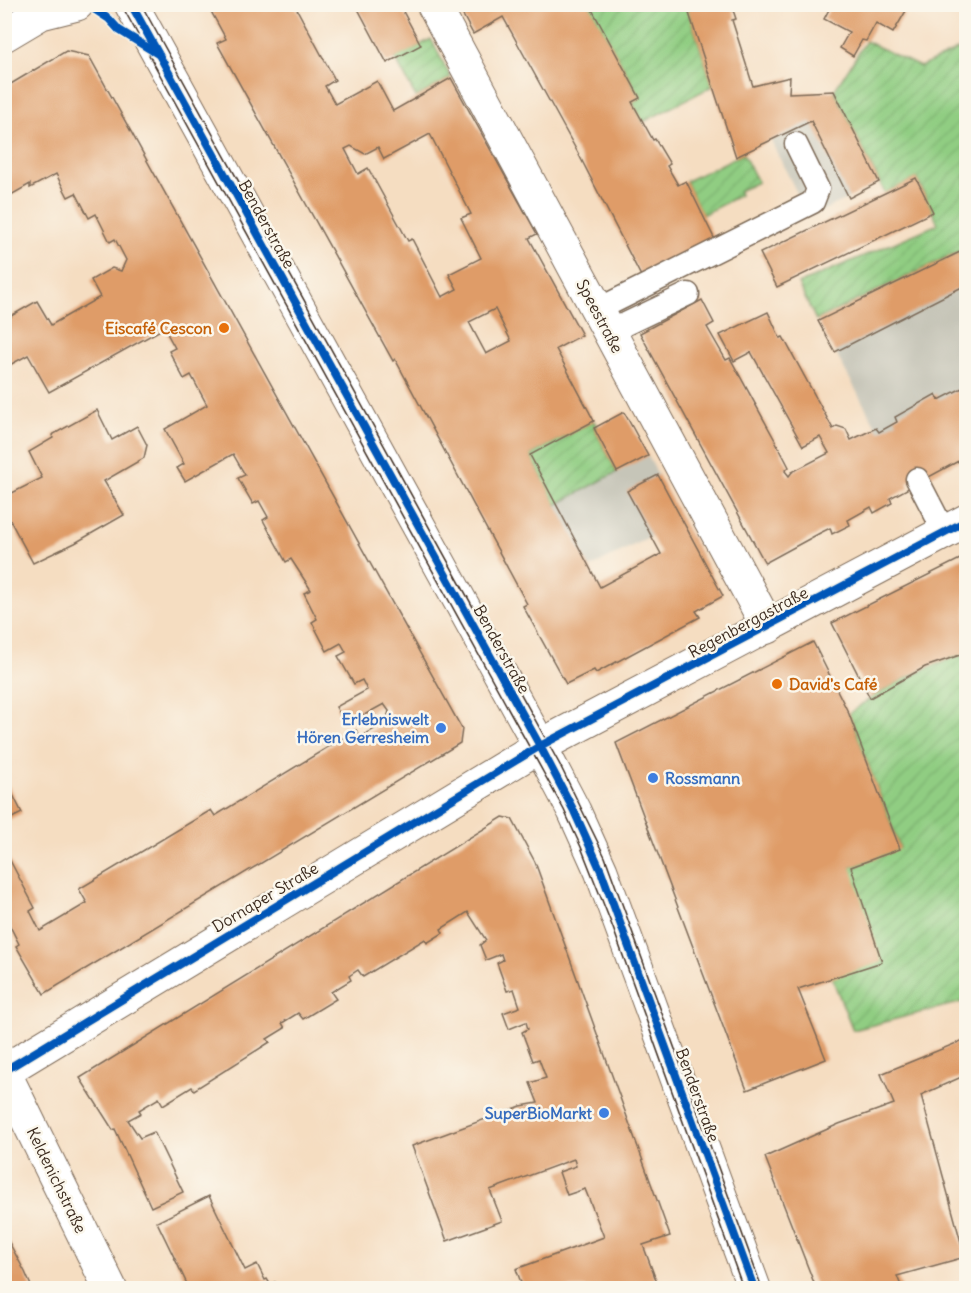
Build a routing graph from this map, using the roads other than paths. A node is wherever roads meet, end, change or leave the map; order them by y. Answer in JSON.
{"nodes":[{"id":1,"x":77,"y":4,"type":"edge"},
{"id":2,"x":131,"y":4,"type":"edge"},
{"id":3,"x":433,"y":4,"type":"edge"},
{"id":4,"x":4,"y":35,"type":"edge"},
{"id":5,"x":796,"y":144,"type":"dead end"},
{"id":6,"x":688,"y":294,"type":"dead end"},
{"id":7,"x":603,"y":321,"type":"junction"},
{"id":8,"x":917,"y":479,"type":"dead end"},
{"id":9,"x":956,"y":527,"type":"edge"},
{"id":10,"x":768,"y":627,"type":"junction"},
{"id":11,"x":540,"y":746,"type":"junction"},
{"id":12,"x":4,"y":1071,"type":"edge"},
{"id":13,"x":110,"y":1288,"type":"edge"},
{"id":14,"x":754,"y":1288,"type":"edge"}],
"edges":[{"from":1,"to":4,"type":"street"},
{"from":2,"to":11,"type":"street","name":"Benderstraße"},
{"from":3,"to":7,"type":"street","name":"Speestraße"},
{"from":5,"to":7,"type":"lane"},
{"from":6,"to":7,"type":"lane"},
{"from":7,"to":10,"type":"street","name":"Speestraße"},
{"from":8,"to":9,"type":"lane"},
{"from":9,"to":10,"type":"street","name":"Regenbergastraße"},
{"from":10,"to":11,"type":"street","name":"Regenbergastraße"},
{"from":11,"to":12,"type":"street","name":"Dornaper Straße"},
{"from":11,"to":14,"type":"street","name":"Benderstraße"},
{"from":12,"to":13,"type":"street","name":"Keldenichstraße"}]}
